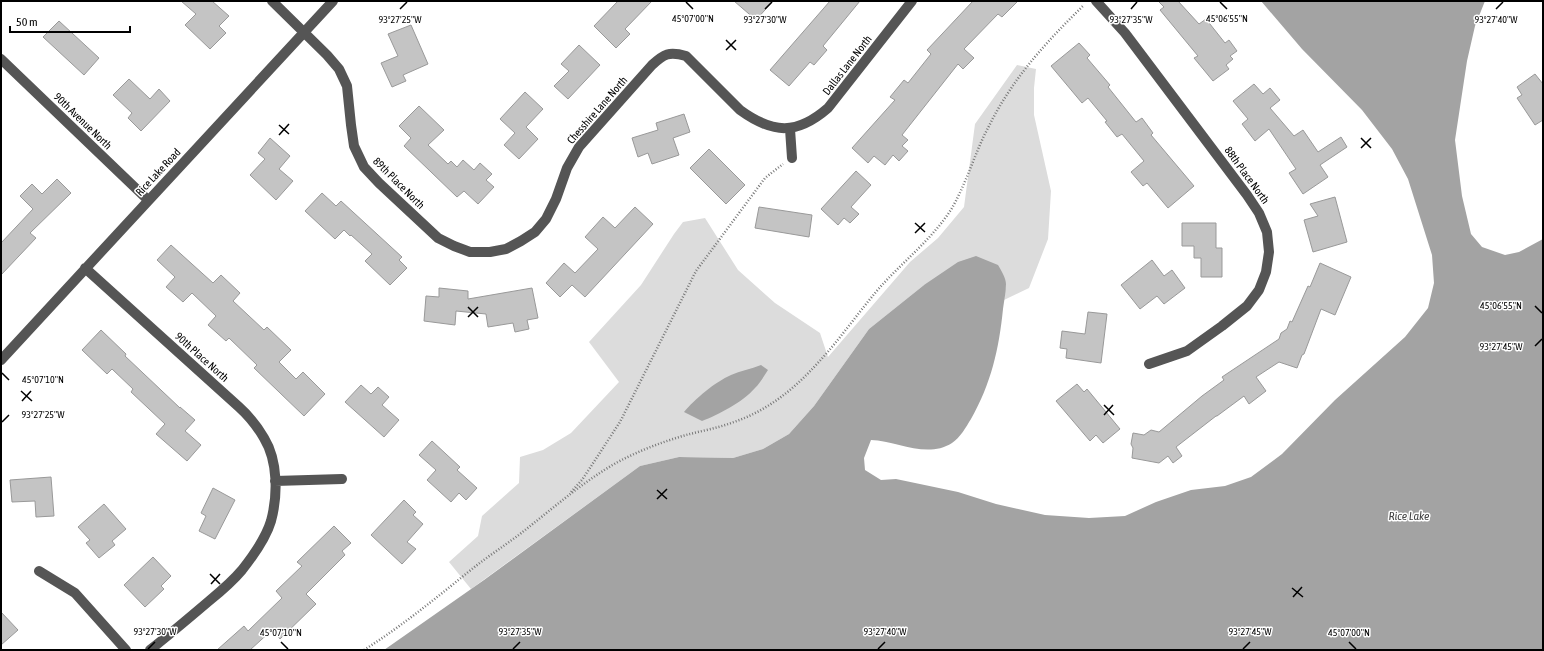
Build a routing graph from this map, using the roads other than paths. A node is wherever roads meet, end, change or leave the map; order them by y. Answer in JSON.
{"nodes":[{"id":1,"x":272,"y":1,"type":"edge"},
{"id":2,"x":332,"y":1,"type":"edge"},
{"id":3,"x":912,"y":1,"type":"edge"},
{"id":4,"x":1096,"y":1,"type":"edge"},
{"id":5,"x":304,"y":32,"type":"junction"},
{"id":6,"x":1,"y":59,"type":"edge"},
{"id":7,"x":790,"y":129,"type":"junction"},
{"id":8,"x":792,"y":158,"type":"road end"},
{"id":9,"x":148,"y":200,"type":"junction"},
{"id":10,"x":438,"y":238,"type":"joint"},
{"id":11,"x":86,"y":268,"type":"junction"},
{"id":12,"x":1,"y":360,"type":"edge"},
{"id":13,"x":1149,"y":364,"type":"dead end"},
{"id":14,"x":342,"y":479,"type":"dead end"},
{"id":15,"x":275,"y":481,"type":"junction"},
{"id":16,"x":39,"y":571,"type":"dead end"},
{"id":17,"x":126,"y":650,"type":"edge"},
{"id":18,"x":150,"y":650,"type":"edge"}],
"edges":[{"from":1,"to":5,"type":"street","name":"89th Place North"},
{"from":2,"to":5,"type":"street","name":"Rice Lake Road"},
{"from":3,"to":7,"type":"street","name":"Dallas Lane North"},
{"from":4,"to":13,"type":"street","name":"88th Place North"},
{"from":5,"to":9,"type":"street","name":"Rice Lake Road"},
{"from":5,"to":10,"type":"street","name":"89th Place North"},
{"from":6,"to":9,"type":"street","name":"90th Avenue North"},
{"from":7,"to":8,"type":"street"},
{"from":7,"to":10,"type":"street","name":"Chesshire Lane North"},
{"from":9,"to":11,"type":"street","name":"Rice Lake Road"},
{"from":11,"to":12,"type":"street","name":"Rice Lake Road"},
{"from":11,"to":15,"type":"street","name":"90th Place North"},
{"from":14,"to":15,"type":"street"},
{"from":15,"to":18,"type":"street"},
{"from":16,"to":17,"type":"street"}]}
